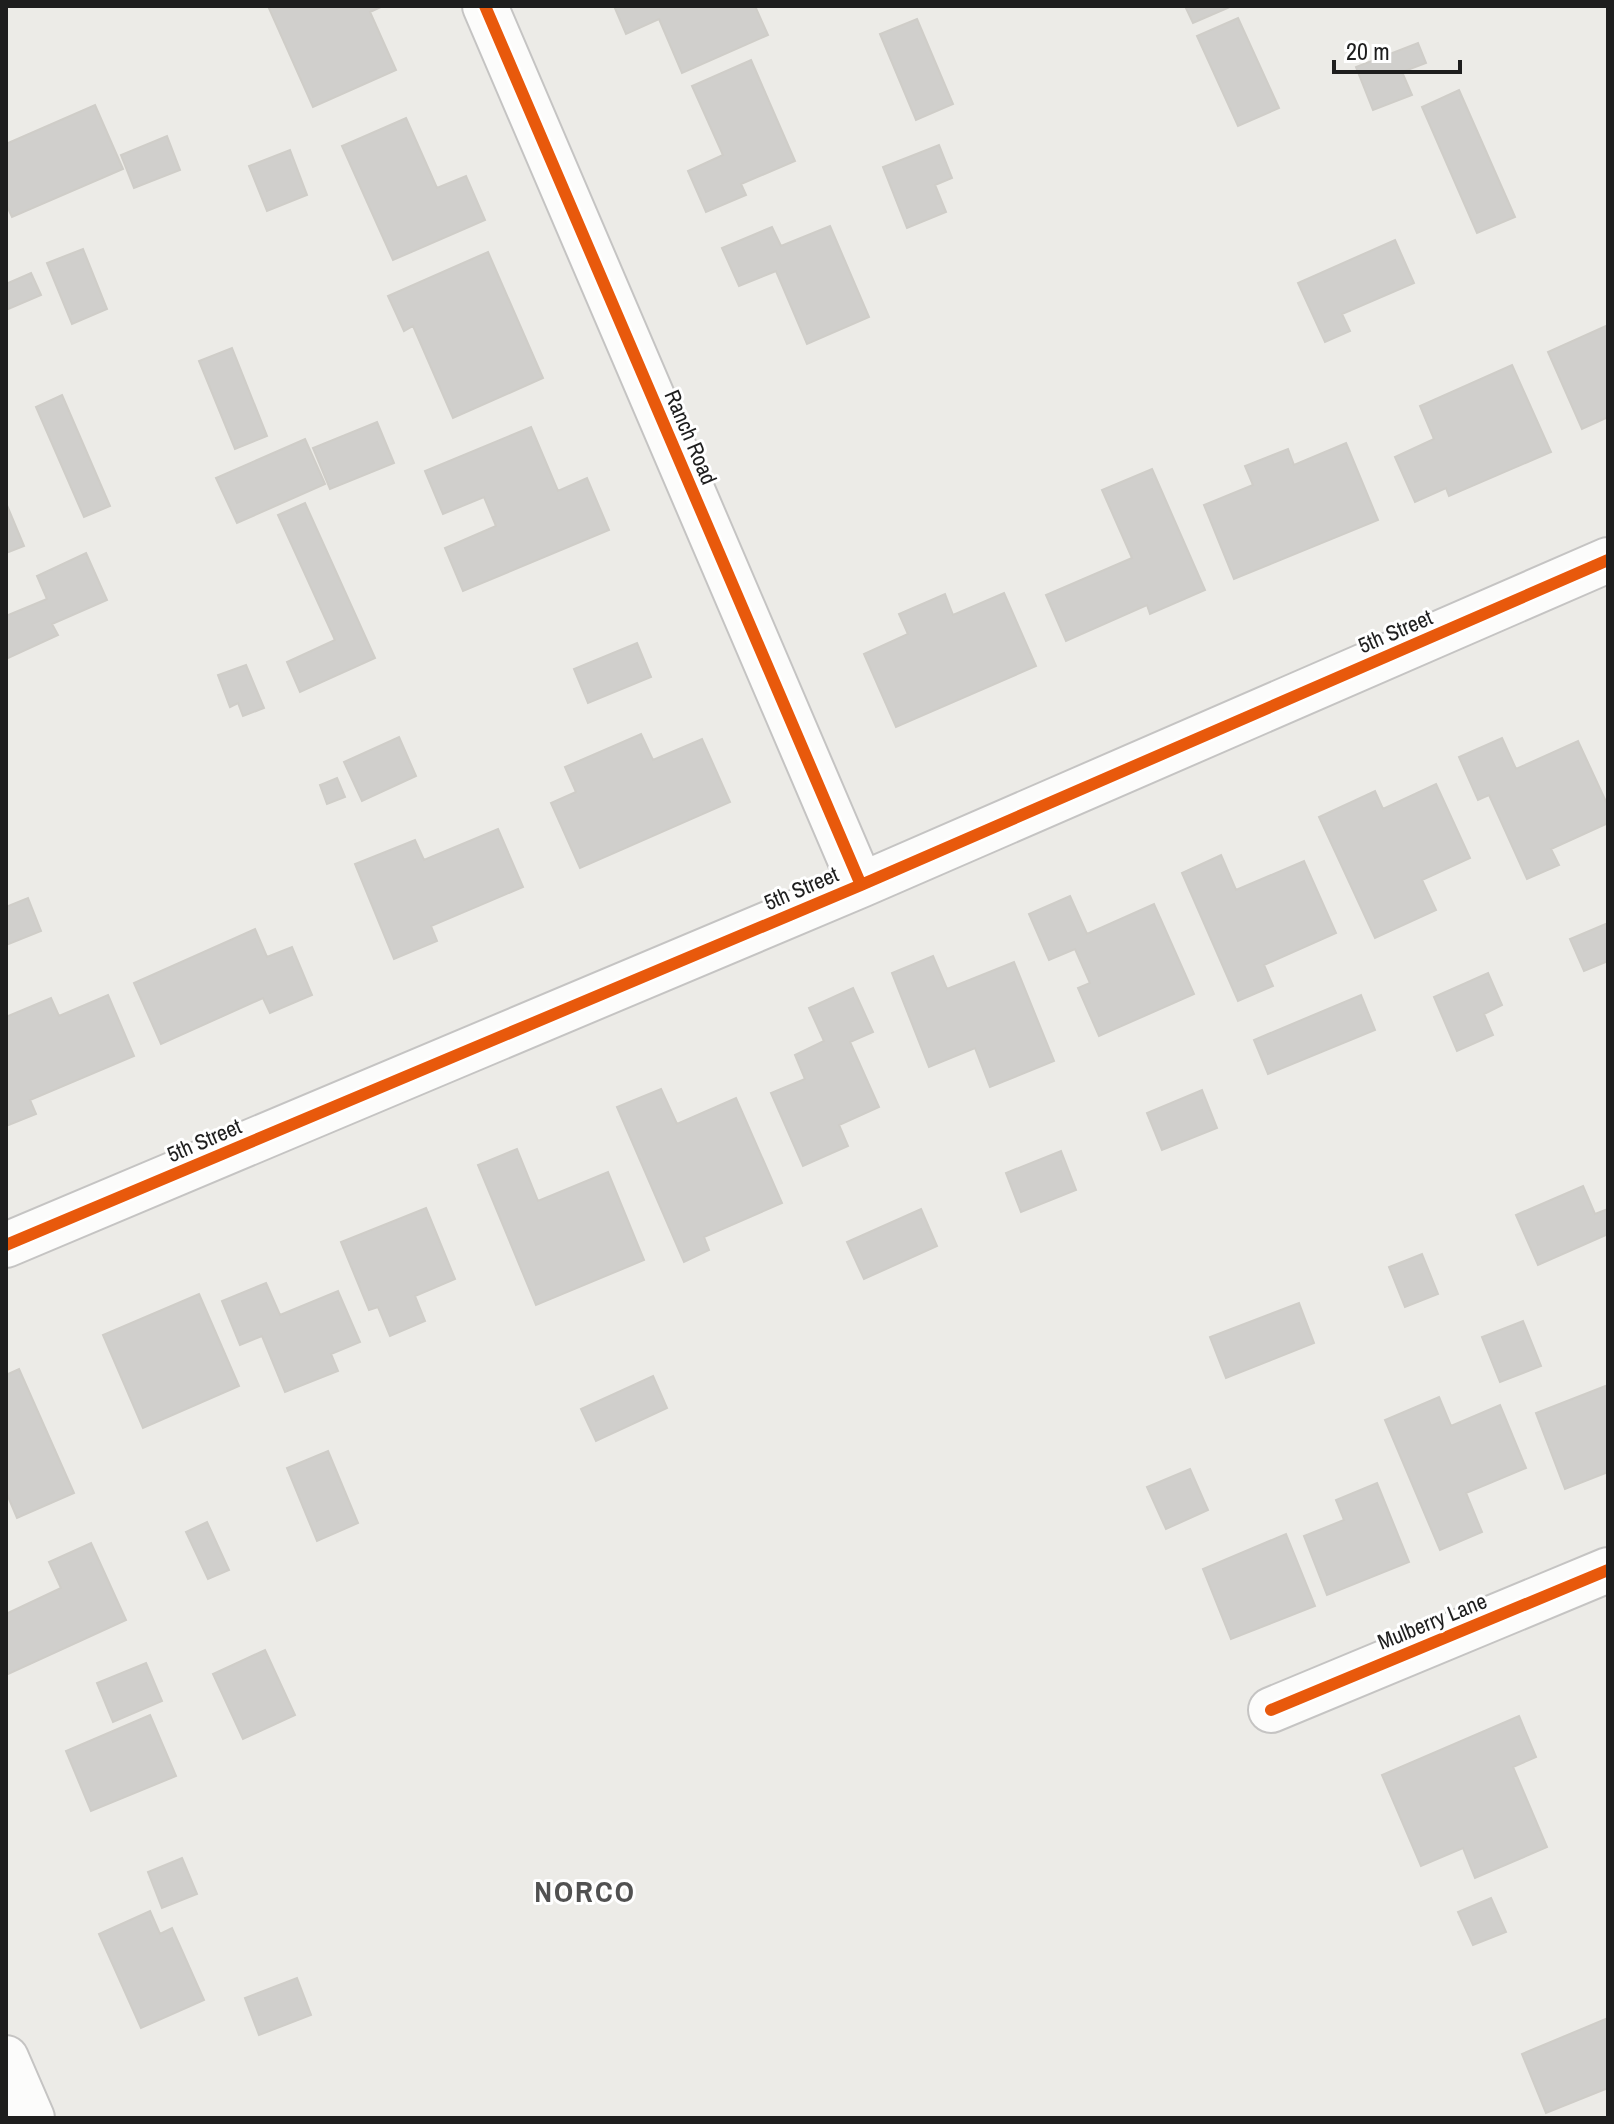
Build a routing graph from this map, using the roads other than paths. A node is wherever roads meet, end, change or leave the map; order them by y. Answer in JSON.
{"nodes":[{"id":1,"x":485,"y":6,"type":"edge"},
{"id":2,"x":1608,"y":560,"type":"edge"},
{"id":3,"x":861,"y":885,"type":"junction"},
{"id":4,"x":6,"y":1245,"type":"edge"},
{"id":5,"x":1608,"y":1570,"type":"edge"},
{"id":6,"x":1271,"y":1710,"type":"dead end"},
{"id":7,"x":6,"y":2058,"type":"edge"},
{"id":8,"x":32,"y":2118,"type":"edge"}],
"edges":[{"from":1,"to":3,"type":"street","name":"Ranch Road"},
{"from":2,"to":3,"type":"street","name":"5th Street"},
{"from":3,"to":4,"type":"street","name":"5th Street"},
{"from":5,"to":6,"type":"street","name":"Mulberry Lane"},
{"from":7,"to":8,"type":"street"}]}
